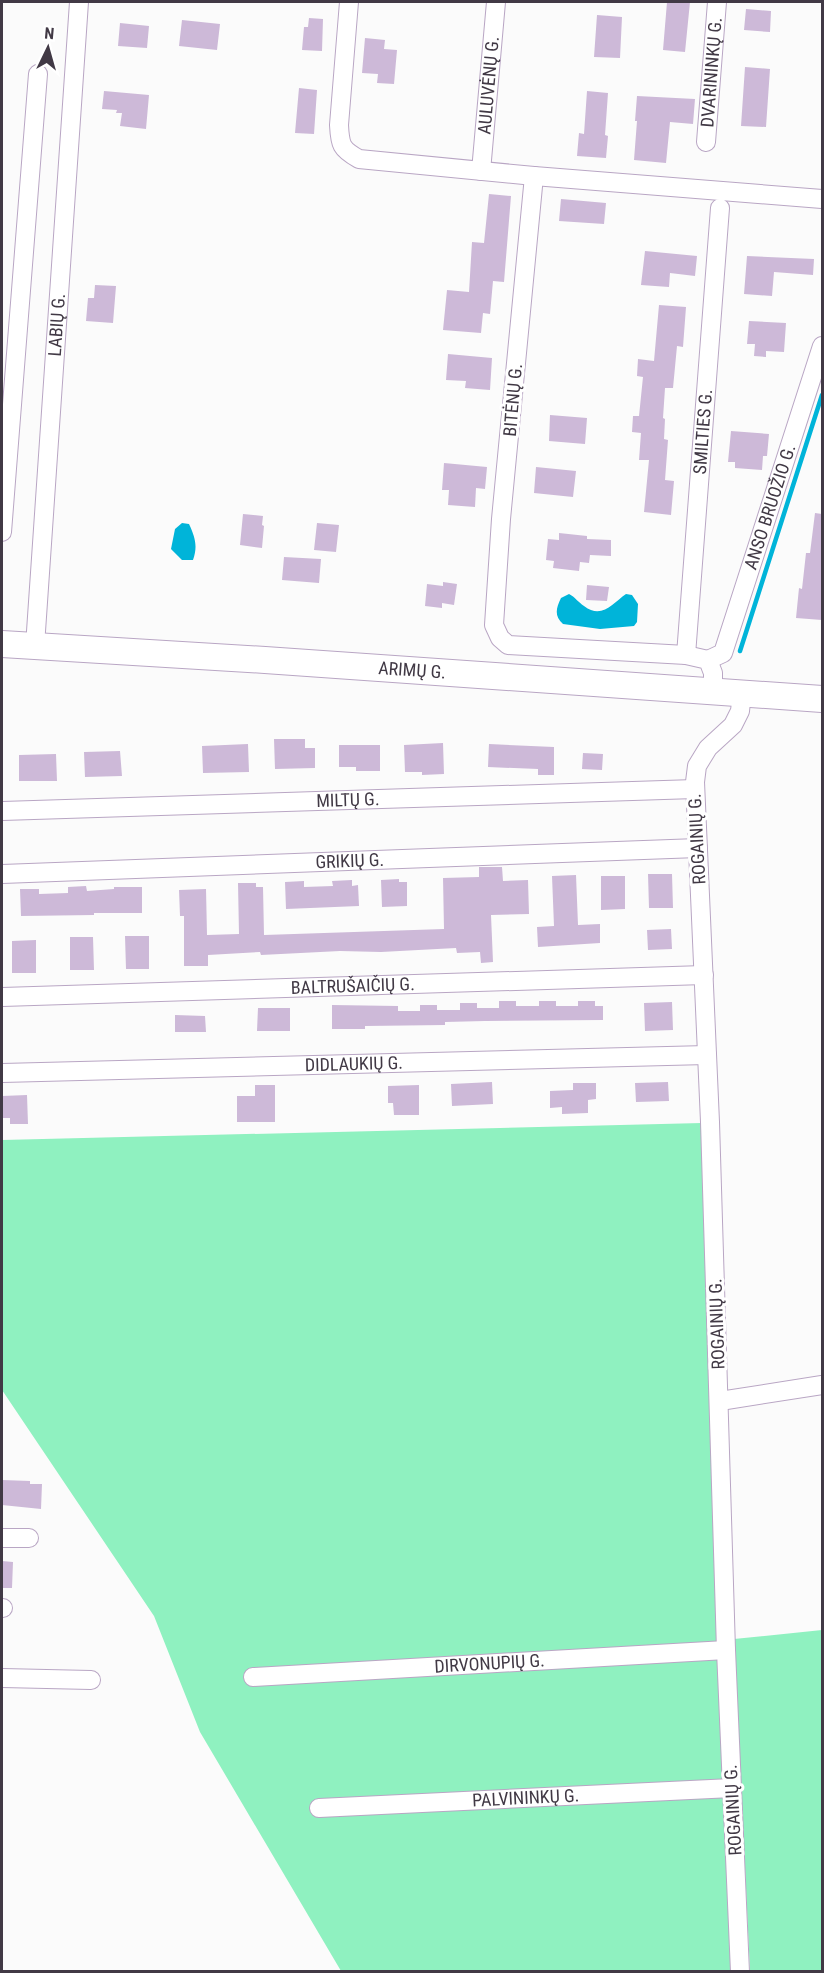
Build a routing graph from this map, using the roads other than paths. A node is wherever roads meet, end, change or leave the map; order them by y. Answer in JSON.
{"nodes":[{"id":1,"x":79,"y":2,"type":"edge"},
{"id":2,"x":349,"y":2,"type":"edge"},
{"id":3,"x":496,"y":2,"type":"edge"},
{"id":4,"x":717,"y":2,"type":"edge"},
{"id":5,"x":38,"y":74,"type":"dead end"},
{"id":6,"x":706,"y":142,"type":"dead end"},
{"id":7,"x":481,"y":171,"type":"junction"},
{"id":8,"x":534,"y":176,"type":"junction"},
{"id":9,"x":822,"y":199,"type":"edge"},
{"id":10,"x":720,"y":208,"type":"dead end"},
{"id":11,"x":822,"y":346,"type":"edge"},
{"id":12,"x":2,"y":532,"type":"edge"},
{"id":13,"x":2,"y":644,"type":"edge"},
{"id":14,"x":35,"y":646,"type":"junction"},
{"id":15,"x":686,"y":655,"type":"junction"},
{"id":16,"x":708,"y":660,"type":"junction"},
{"id":17,"x":713,"y":691,"type":"junction"},
{"id":18,"x":742,"y":693,"type":"junction"},
{"id":19,"x":822,"y":699,"type":"edge"},
{"id":20,"x":695,"y":789,"type":"junction"},
{"id":21,"x":2,"y":811,"type":"edge"},
{"id":22,"x":698,"y":848,"type":"junction"},
{"id":23,"x":2,"y":874,"type":"edge"},
{"id":24,"x":704,"y":975,"type":"junction"},
{"id":25,"x":2,"y":997,"type":"edge"},
{"id":26,"x":707,"y":1055,"type":"junction"},
{"id":27,"x":2,"y":1074,"type":"edge"},
{"id":28,"x":822,"y":1385,"type":"edge"},
{"id":29,"x":720,"y":1401,"type":"junction"},
{"id":30,"x":2,"y":1538,"type":"edge"},
{"id":31,"x":29,"y":1538,"type":"dead end"},
{"id":32,"x":726,"y":1650,"type":"junction"},
{"id":33,"x":253,"y":1677,"type":"dead end"},
{"id":34,"x":2,"y":1678,"type":"edge"},
{"id":35,"x":91,"y":1680,"type":"dead end"},
{"id":36,"x":732,"y":1788,"type":"junction"},
{"id":37,"x":319,"y":1808,"type":"dead end"},
{"id":38,"x":741,"y":1971,"type":"edge"}],
"edges":[{"from":1,"to":14,"type":"street","name":"LABIŲ G."},
{"from":2,"to":7,"type":"street"},
{"from":3,"to":7,"type":"street","name":"AULUVĖNŲ G."},
{"from":4,"to":6,"type":"street","name":"DVARININKŲ G."},
{"from":5,"to":12,"type":"street"},
{"from":7,"to":8,"type":"street"},
{"from":8,"to":9,"type":"street"},
{"from":8,"to":15,"type":"street","name":"BITĖNŲ G."},
{"from":10,"to":15,"type":"street","name":"SMILTIES G."},
{"from":11,"to":16,"type":"street","name":"ANSO BRUOŽIO G."},
{"from":13,"to":14,"type":"main road","name":"ARIMŲ G."},
{"from":14,"to":17,"type":"main road","name":"ARIMŲ G."},
{"from":15,"to":16,"type":"street"},
{"from":16,"to":17,"type":"street"},
{"from":17,"to":18,"type":"main road","name":"ARIMŲ G."},
{"from":18,"to":19,"type":"main road","name":"ARIMŲ G."},
{"from":18,"to":20,"type":"street","name":"ROGAINIŲ G."},
{"from":20,"to":21,"type":"street","name":"MILTŲ G."},
{"from":20,"to":22,"type":"street","name":"ROGAINIŲ G."},
{"from":22,"to":23,"type":"street","name":"GRIKIŲ G."},
{"from":22,"to":24,"type":"street","name":"ROGAINIŲ G."},
{"from":24,"to":25,"type":"street","name":"BALTRUŠAIČIŲ G."},
{"from":24,"to":26,"type":"street","name":"ROGAINIŲ G."},
{"from":26,"to":27,"type":"street","name":"DIDLAUKIŲ G."},
{"from":26,"to":29,"type":"street","name":"ROGAINIŲ G."},
{"from":28,"to":29,"type":"street"},
{"from":29,"to":32,"type":"street","name":"ROGAINIŲ G."},
{"from":30,"to":31,"type":"street"},
{"from":32,"to":33,"type":"street","name":"DIRVONUPIŲ G."},
{"from":32,"to":36,"type":"street","name":"ROGAINIŲ G."},
{"from":34,"to":35,"type":"street"},
{"from":36,"to":37,"type":"street","name":"PALVININKŲ G."},
{"from":36,"to":38,"type":"street","name":"ROGAINIŲ G."}]}
